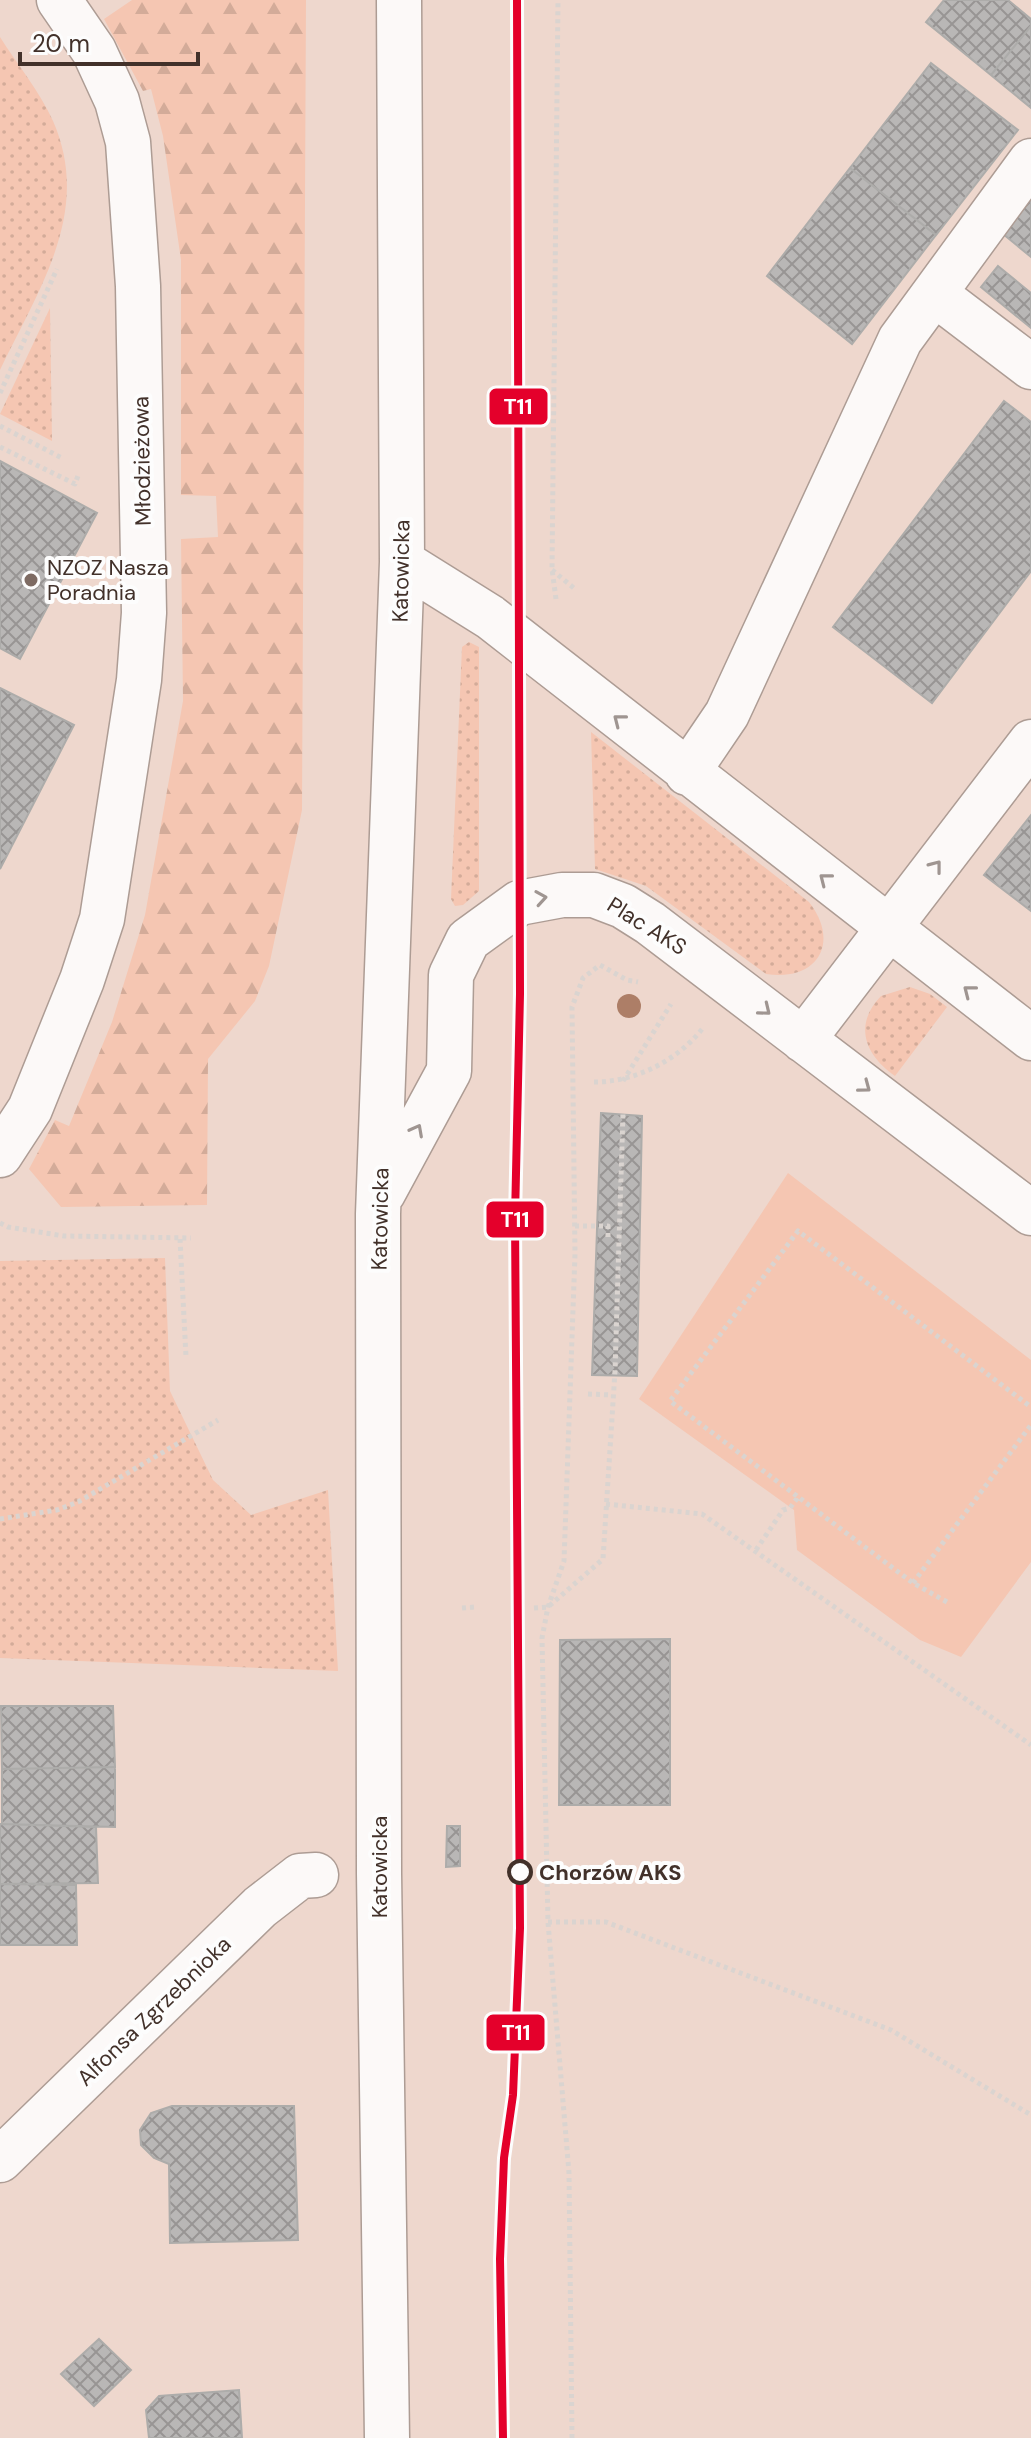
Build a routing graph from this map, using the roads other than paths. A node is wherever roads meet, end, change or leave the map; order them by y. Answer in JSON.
{"nodes":[{"id":1,"x":59,"y":0,"type":"edge"},
{"id":2,"x":399,"y":0,"type":"edge"},
{"id":3,"x":1031,"y":161,"type":"edge"},
{"id":4,"x":935,"y":294,"type":"junction"},
{"id":5,"x":1031,"y":367,"type":"edge"},
{"id":6,"x":402,"y":562,"type":"junction"},
{"id":7,"x":1031,"y":742,"type":"edge"},
{"id":8,"x":687,"y":773,"type":"junction"},
{"id":9,"x":887,"y":927,"type":"junction"},
{"id":10,"x":1031,"y":1038,"type":"edge"},
{"id":11,"x":803,"y":1040,"type":"junction"},
{"id":12,"x":0,"y":1155,"type":"edge"},
{"id":13,"x":380,"y":1199,"type":"junction"},
{"id":14,"x":1031,"y":1213,"type":"edge"},
{"id":15,"x":316,"y":1875,"type":"dead end"},
{"id":16,"x":0,"y":2160,"type":"edge"},
{"id":17,"x":387,"y":2438,"type":"edge"}],
"edges":[{"from":1,"to":12,"type":"street","name":"Młodzieżowa"},
{"from":2,"to":6,"type":"street","name":"Katowicka"},
{"from":3,"to":4,"type":"street"},
{"from":4,"to":5,"type":"street"},
{"from":4,"to":8,"type":"street"},
{"from":8,"to":6,"type":"street","one_way":true},
{"from":6,"to":13,"type":"street","name":"Katowicka"},
{"from":9,"to":7,"type":"street","one_way":true},
{"from":9,"to":8,"type":"street","one_way":true},
{"from":10,"to":9,"type":"street","one_way":true},
{"from":9,"to":11,"type":"street"},
{"from":13,"to":11,"type":"street","name":"Plac AKS","one_way":true},
{"from":11,"to":14,"type":"street","name":"Plac AKS","one_way":true},
{"from":13,"to":17,"type":"street","name":"Katowicka"},
{"from":15,"to":16,"type":"street","name":"Alfonsa Zgrzebnioka"}]}
